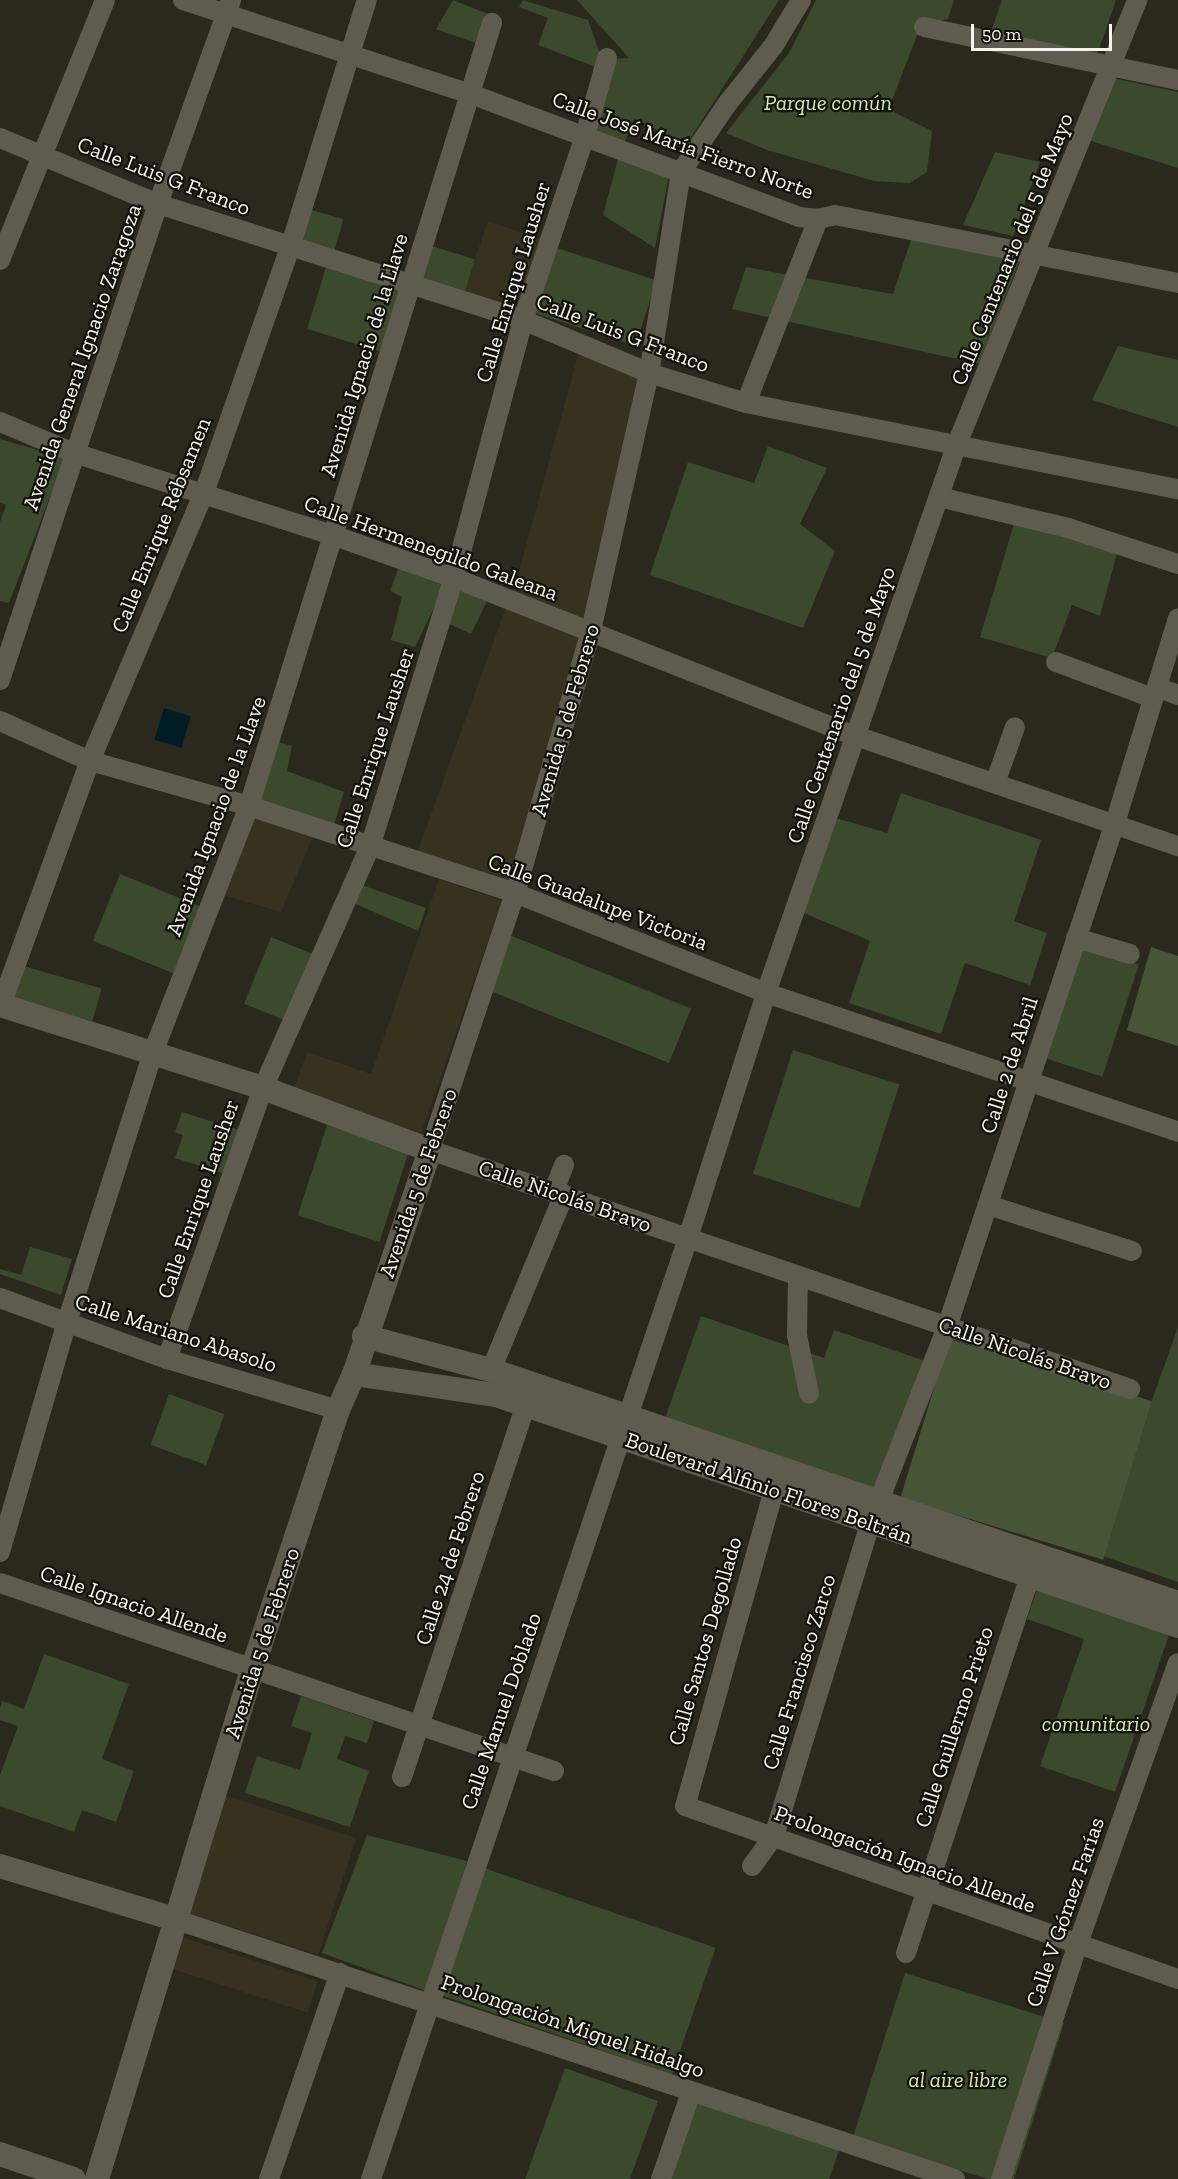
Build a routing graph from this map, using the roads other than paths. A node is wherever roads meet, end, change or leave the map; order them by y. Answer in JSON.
{"nodes":[{"id":1,"x":105,"y":0,"type":"edge"},
{"id":2,"x":183,"y":0,"type":"edge"},
{"id":3,"x":367,"y":0,"type":"edge"},
{"id":4,"x":801,"y":0,"type":"edge"},
{"id":5,"x":1137,"y":0,"type":"edge"},
{"id":6,"x":228,"y":8,"type":"edge"},
{"id":7,"x":492,"y":23,"type":"dead end"},
{"id":8,"x":924,"y":27,"type":"dead end"},
{"id":9,"x":350,"y":57,"type":"junction"},
{"id":10,"x":606,"y":58,"type":"dead end"},
{"id":11,"x":1113,"y":64,"type":"junction"},
{"id":12,"x":1178,"y":80,"type":"edge"},
{"id":13,"x":468,"y":93,"type":"junction"},
{"id":14,"x":585,"y":136,"type":"junction"},
{"id":15,"x":0,"y":138,"type":"edge"},
{"id":16,"x":41,"y":154,"type":"junction"},
{"id":17,"x":681,"y":172,"type":"junction"},
{"id":18,"x":158,"y":204,"type":"junction"},
{"id":19,"x":818,"y":219,"type":"junction"},
{"id":20,"x":290,"y":248,"type":"junction"},
{"id":21,"x":1036,"y":254,"type":"junction"},
{"id":22,"x":0,"y":260,"type":"edge"},
{"id":23,"x":1178,"y":283,"type":"edge"},
{"id":24,"x":409,"y":284,"type":"junction"},
{"id":25,"x":523,"y":320,"type":"junction"},
{"id":26,"x":649,"y":373,"type":"junction"},
{"id":27,"x":746,"y":403,"type":"junction"},
{"id":28,"x":0,"y":422,"type":"edge"},
{"id":29,"x":957,"y":444,"type":"junction"},
{"id":30,"x":74,"y":453,"type":"junction"},
{"id":31,"x":1178,"y":489,"type":"edge"},
{"id":32,"x":204,"y":493,"type":"junction"},
{"id":33,"x":939,"y":496,"type":"junction"},
{"id":34,"x":335,"y":536,"type":"junction"},
{"id":35,"x":1178,"y":564,"type":"edge"},
{"id":36,"x":454,"y":578,"type":"junction"},
{"id":37,"x":1178,"y":618,"type":"edge"},
{"id":38,"x":590,"y":634,"type":"junction"},
{"id":39,"x":1056,"y":662,"type":"dead end"},
{"id":40,"x":0,"y":680,"type":"edge"},
{"id":41,"x":1155,"y":692,"type":"junction"},
{"id":42,"x":1178,"y":695,"type":"edge"},
{"id":43,"x":0,"y":721,"type":"edge"},
{"id":44,"x":1015,"y":727,"type":"dead end"},
{"id":45,"x":856,"y":736,"type":"junction"},
{"id":46,"x":90,"y":760,"type":"junction"},
{"id":47,"x":995,"y":783,"type":"junction"},
{"id":48,"x":249,"y":806,"type":"junction"},
{"id":49,"x":1115,"y":823,"type":"junction"},
{"id":50,"x":1178,"y":846,"type":"edge"},
{"id":51,"x":370,"y":847,"type":"junction"},
{"id":52,"x":515,"y":893,"type":"junction"},
{"id":53,"x":1076,"y":938,"type":"junction"},
{"id":54,"x":1130,"y":954,"type":"dead end"},
{"id":55,"x":766,"y":993,"type":"junction"},
{"id":56,"x":1,"y":1005,"type":"edge"},
{"id":57,"x":152,"y":1055,"type":"junction"},
{"id":58,"x":1029,"y":1082,"type":"junction"},
{"id":59,"x":263,"y":1088,"type":"junction"},
{"id":60,"x":1178,"y":1132,"type":"edge"},
{"id":61,"x":430,"y":1150,"type":"junction"},
{"id":62,"x":564,"y":1165,"type":"dead end"},
{"id":63,"x":559,"y":1193,"type":"junction"},
{"id":64,"x":988,"y":1204,"type":"junction"},
{"id":65,"x":688,"y":1238,"type":"junction"},
{"id":66,"x":1132,"y":1251,"type":"dead end"},
{"id":67,"x":798,"y":1276,"type":"junction"},
{"id":68,"x":0,"y":1298,"type":"edge"},
{"id":69,"x":67,"y":1322,"type":"junction"},
{"id":70,"x":947,"y":1327,"type":"junction"},
{"id":71,"x":364,"y":1336,"type":"junction"},
{"id":72,"x":167,"y":1359,"type":"junction"},
{"id":73,"x":491,"y":1370,"type":"junction"},
{"id":74,"x":354,"y":1374,"type":"junction"},
{"id":75,"x":1130,"y":1389,"type":"dead end"},
{"id":76,"x":809,"y":1394,"type":"dead end"},
{"id":77,"x":526,"y":1405,"type":"junction"},
{"id":78,"x":338,"y":1410,"type":"junction"},
{"id":79,"x":622,"y":1427,"type":"junction"},
{"id":80,"x":774,"y":1490,"type":"junction"},
{"id":81,"x":874,"y":1512,"type":"junction"},
{"id":82,"x":0,"y":1552,"type":"edge"},
{"id":83,"x":1029,"y":1578,"type":"junction"},
{"id":84,"x":1075,"y":1581,"type":"junction"},
{"id":85,"x":0,"y":1583,"type":"edge"},
{"id":86,"x":1178,"y":1603,"type":"edge"},
{"id":87,"x":1178,"y":1626,"type":"edge"},
{"id":88,"x":1178,"y":1663,"type":"edge"},
{"id":89,"x":252,"y":1670,"type":"junction"},
{"id":90,"x":420,"y":1725,"type":"junction"},
{"id":91,"x":510,"y":1757,"type":"junction"},
{"id":92,"x":554,"y":1771,"type":"dead end"},
{"id":93,"x":402,"y":1777,"type":"dead end"},
{"id":94,"x":685,"y":1806,"type":"joint"},
{"id":95,"x":774,"y":1836,"type":"junction"},
{"id":96,"x":0,"y":1866,"type":"edge"},
{"id":97,"x":752,"y":1866,"type":"dead end"},
{"id":98,"x":925,"y":1891,"type":"junction"},
{"id":99,"x":174,"y":1920,"type":"junction"},
{"id":100,"x":1077,"y":1946,"type":"junction"},
{"id":101,"x":906,"y":1953,"type":"dead end"},
{"id":102,"x":340,"y":1972,"type":"junction"},
{"id":103,"x":1178,"y":1979,"type":"edge"},
{"id":104,"x":431,"y":2002,"type":"junction"},
{"id":105,"x":691,"y":2093,"type":"junction"},
{"id":106,"x":0,"y":2154,"type":"edge"},
{"id":107,"x":74,"y":2179,"type":"edge"},
{"id":108,"x":97,"y":2179,"type":"edge"},
{"id":109,"x":269,"y":2179,"type":"edge"},
{"id":110,"x":371,"y":2179,"type":"edge"},
{"id":111,"x":661,"y":2179,"type":"edge"},
{"id":112,"x":955,"y":2179,"type":"edge"},
{"id":113,"x":1001,"y":2179,"type":"edge"}],
"edges":[{"from":1,"to":16,"type":"street"},
{"from":2,"to":6,"type":"street","name":"Calle José María Fierro Norte"},
{"from":3,"to":9,"type":"street","name":"Calle Enrique Rébsamen"},
{"from":4,"to":17,"type":"street"},
{"from":5,"to":11,"type":"street","name":"Calle Centenario del 5 de Mayo"},
{"from":6,"to":9,"type":"street","name":"Calle José María Fierro Norte"},
{"from":6,"to":18,"type":"street","name":"Avenida General Ignacio Zaragoza"},
{"from":7,"to":13,"type":"street","name":"Avenida Ignacio de la Llave"},
{"from":8,"to":11,"type":"street"},
{"from":9,"to":13,"type":"street","name":"Calle José María Fierro Norte"},
{"from":9,"to":20,"type":"street","name":"Calle Enrique Rébsamen"},
{"from":10,"to":14,"type":"street","name":"Calle Enrique Lausher"},
{"from":11,"to":12,"type":"street"},
{"from":11,"to":21,"type":"street","name":"Calle Centenario del 5 de Mayo"},
{"from":13,"to":14,"type":"street","name":"Calle José María Fierro Norte"},
{"from":13,"to":24,"type":"street","name":"Avenida Ignacio de la Llave"},
{"from":14,"to":17,"type":"street","name":"Calle José María Fierro Norte"},
{"from":14,"to":25,"type":"street","name":"Calle Enrique Lausher"},
{"from":15,"to":16,"type":"street","name":"Calle Luis G Franco"},
{"from":16,"to":18,"type":"street","name":"Calle Luis G Franco"},
{"from":16,"to":22,"type":"street"},
{"from":17,"to":19,"type":"street","name":"Calle José María Fierro Norte"},
{"from":17,"to":26,"type":"street","name":"Avenida 5 de Febrero"},
{"from":18,"to":20,"type":"street","name":"Calle Luis G Franco"},
{"from":18,"to":30,"type":"street","name":"Avenida General Ignacio Zaragoza"},
{"from":19,"to":21,"type":"street","name":"Calle José María Fierro Norte"},
{"from":19,"to":27,"type":"street"},
{"from":20,"to":24,"type":"street","name":"Calle Luis G Franco"},
{"from":20,"to":32,"type":"street","name":"Calle Enrique Rébsamen"},
{"from":21,"to":23,"type":"street","name":"Calle José María Fierro Norte"},
{"from":21,"to":29,"type":"street","name":"Calle Centenario del 5 de Mayo"},
{"from":24,"to":25,"type":"street","name":"Calle Luis G Franco"},
{"from":24,"to":34,"type":"street","name":"Avenida Ignacio de la Llave"},
{"from":25,"to":26,"type":"street","name":"Calle Luis G Franco"},
{"from":25,"to":36,"type":"street","name":"Calle Enrique Lausher"},
{"from":26,"to":27,"type":"street","name":"Calle Luis G Franco"},
{"from":26,"to":38,"type":"street","name":"Avenida 5 de Febrero"},
{"from":27,"to":29,"type":"street","name":"Calle Luis G Franco"},
{"from":28,"to":30,"type":"street","name":"Calle Hermenegildo Galeana"},
{"from":29,"to":31,"type":"street","name":"Calle Luis G Franco"},
{"from":29,"to":33,"type":"street","name":"Calle Centenario del 5 de Mayo"},
{"from":30,"to":32,"type":"street","name":"Calle Hermenegildo Galeana"},
{"from":30,"to":40,"type":"street","name":"Avenida General Ignacio Zaragoza"},
{"from":32,"to":34,"type":"street","name":"Calle Hermenegildo Galeana"},
{"from":32,"to":46,"type":"street","name":"Calle Enrique Rébsamen"},
{"from":33,"to":35,"type":"street"},
{"from":33,"to":45,"type":"street","name":"Calle Centenario del 5 de Mayo"},
{"from":34,"to":36,"type":"street","name":"Calle Hermenegildo Galeana"},
{"from":34,"to":48,"type":"street","name":"Avenida Ignacio de la Llave"},
{"from":36,"to":38,"type":"street","name":"Calle Hermenegildo Galeana"},
{"from":36,"to":51,"type":"street","name":"Calle Enrique Lausher"},
{"from":37,"to":41,"type":"street","name":"Calle 2 de Abril"},
{"from":38,"to":45,"type":"street","name":"Calle Hermenegildo Galeana"},
{"from":38,"to":52,"type":"street","name":"Avenida 5 de Febrero"},
{"from":39,"to":41,"type":"street"},
{"from":41,"to":42,"type":"street"},
{"from":41,"to":49,"type":"street","name":"Calle 2 de Abril"},
{"from":43,"to":46,"type":"street","name":"Calle Guadalupe Victoria"},
{"from":44,"to":47,"type":"street"},
{"from":45,"to":47,"type":"street","name":"Calle Hermenegildo Galeana"},
{"from":45,"to":55,"type":"street","name":"Calle Centenario del 5 de Mayo"},
{"from":46,"to":48,"type":"street","name":"Calle Guadalupe Victoria"},
{"from":46,"to":56,"type":"street","name":"Calle Enrique Rébsamen"},
{"from":47,"to":49,"type":"street","name":"Calle Hermenegildo Galeana"},
{"from":48,"to":51,"type":"street","name":"Calle Guadalupe Victoria"},
{"from":48,"to":57,"type":"street","name":"Avenida Ignacio de la Llave"},
{"from":49,"to":50,"type":"street","name":"Calle Hermenegildo Galeana"},
{"from":49,"to":53,"type":"street","name":"Calle 2 de Abril"},
{"from":51,"to":52,"type":"street","name":"Calle Guadalupe Victoria"},
{"from":51,"to":59,"type":"street","name":"Calle Enrique Lausher"},
{"from":52,"to":55,"type":"street","name":"Calle Guadalupe Victoria"},
{"from":52,"to":61,"type":"street","name":"Avenida 5 de Febrero"},
{"from":53,"to":54,"type":"street"},
{"from":53,"to":58,"type":"street","name":"Calle 2 de Abril"},
{"from":55,"to":58,"type":"street","name":"Calle Guadalupe Victoria"},
{"from":55,"to":65,"type":"street","name":"Calle Centenario del 5 de Mayo"},
{"from":56,"to":57,"type":"street","name":"Calle Nicolás Bravo"},
{"from":57,"to":59,"type":"street","name":"Calle Nicolás Bravo"},
{"from":57,"to":69,"type":"street","name":"Avenida Ignacio de la Llave"},
{"from":58,"to":60,"type":"street","name":"Calle Guadalupe Victoria"},
{"from":58,"to":64,"type":"street","name":"Calle 2 de Abril"},
{"from":59,"to":61,"type":"street","name":"Calle Nicolás Bravo"},
{"from":59,"to":72,"type":"street","name":"Calle Enrique Lausher"},
{"from":61,"to":63,"type":"street","name":"Calle Nicolás Bravo"},
{"from":61,"to":71,"type":"street","name":"Avenida 5 de Febrero"},
{"from":62,"to":63,"type":"street"},
{"from":63,"to":65,"type":"street","name":"Calle Nicolás Bravo"},
{"from":63,"to":73,"type":"street"},
{"from":64,"to":66,"type":"street"},
{"from":64,"to":70,"type":"street","name":"Calle 2 de Abril"},
{"from":65,"to":67,"type":"street","name":"Calle Nicolás Bravo"},
{"from":65,"to":79,"type":"street","name":"Calle Centenario del 5 de Mayo"},
{"from":67,"to":70,"type":"street","name":"Calle Nicolás Bravo"},
{"from":67,"to":76,"type":"street"},
{"from":68,"to":69,"type":"street","name":"Calle Mariano Abasolo"},
{"from":69,"to":72,"type":"street","name":"Calle Mariano Abasolo"},
{"from":69,"to":82,"type":"street","name":"Avenida Ignacio de la Llave"},
{"from":70,"to":75,"type":"street","name":"Calle Nicolás Bravo"},
{"from":70,"to":81,"type":"street","name":"Calle 2 de Abril"},
{"from":71,"to":73,"type":"street","name":"Boulevard Alfinio Flores Beltrán"},
{"from":71,"to":74,"type":"street","name":"Avenida 5 de Febrero"},
{"from":72,"to":78,"type":"street","name":"Calle Mariano Abasolo"},
{"from":73,"to":79,"type":"street","name":"Boulevard Alfinio Flores Beltrán"},
{"from":74,"to":77,"type":"street","name":"Boulevard Alfinio Flores Beltrán"},
{"from":74,"to":78,"type":"street","name":"Avenida 5 de Febrero"},
{"from":77,"to":79,"type":"street","name":"Boulevard Alfinio Flores Beltrán"},
{"from":77,"to":90,"type":"street","name":"Calle 24 de Febrero"},
{"from":78,"to":89,"type":"street","name":"Avenida 5 de Febrero"},
{"from":79,"to":80,"type":"street","name":"Boulevard Alfinio Flores Beltrán"},
{"from":79,"to":81,"type":"street","name":"Boulevard Alfinio Flores Beltrán"},
{"from":79,"to":91,"type":"street","name":"Calle Manuel Doblado"},
{"from":80,"to":81,"type":"street","name":"Boulevard Alfinio Flores Beltrán"},
{"from":80,"to":94,"type":"street","name":"Calle Santos Degollado"},
{"from":81,"to":83,"type":"street","name":"Boulevard Alfinio Flores Beltrán"},
{"from":81,"to":84,"type":"street","name":"Boulevard Alfinio Flores Beltrán"},
{"from":81,"to":95,"type":"street","name":"Calle Francisco Zarco"},
{"from":83,"to":84,"type":"street","name":"Boulevard Alfinio Flores Beltrán"},
{"from":83,"to":98,"type":"street","name":"Calle Guillermo Prieto"},
{"from":84,"to":86,"type":"street","name":"Boulevard Alfinio Flores Beltrán"},
{"from":84,"to":87,"type":"street","name":"Boulevard Alfinio Flores Beltrán"},
{"from":85,"to":89,"type":"street","name":"Calle Ignacio Allende"},
{"from":88,"to":100,"type":"street","name":"Calle V Gómez Farías"},
{"from":89,"to":90,"type":"street"},
{"from":89,"to":99,"type":"street","name":"Avenida 5 de Febrero"},
{"from":90,"to":91,"type":"street"},
{"from":90,"to":93,"type":"street","name":"Calle 24 de Febrero"},
{"from":91,"to":92,"type":"street"},
{"from":91,"to":104,"type":"street","name":"Calle Manuel Doblado"},
{"from":94,"to":95,"type":"street","name":"Prolongación Ignacio Allende"},
{"from":95,"to":97,"type":"street","name":"Calle Francisco Zarco"},
{"from":95,"to":98,"type":"street","name":"Prolongación Ignacio Allende"},
{"from":96,"to":99,"type":"street"},
{"from":98,"to":100,"type":"street","name":"Prolongación Ignacio Allende"},
{"from":98,"to":101,"type":"street","name":"Calle Guillermo Prieto"},
{"from":99,"to":102,"type":"street","name":"Prolongación Miguel Hidalgo"},
{"from":99,"to":108,"type":"street","name":"Avenida 5 de Febrero"},
{"from":100,"to":103,"type":"street","name":"Prolongación Ignacio Allende"},
{"from":100,"to":113,"type":"street","name":"Calle V Gómez Farías"},
{"from":102,"to":104,"type":"street","name":"Prolongación Miguel Hidalgo"},
{"from":102,"to":109,"type":"street"},
{"from":104,"to":105,"type":"street","name":"Prolongación Miguel Hidalgo"},
{"from":104,"to":110,"type":"street","name":"Calle Manuel Doblado"},
{"from":105,"to":111,"type":"street"},
{"from":105,"to":112,"type":"street","name":"Prolongación Miguel Hidalgo"},
{"from":106,"to":107,"type":"street"}]}
